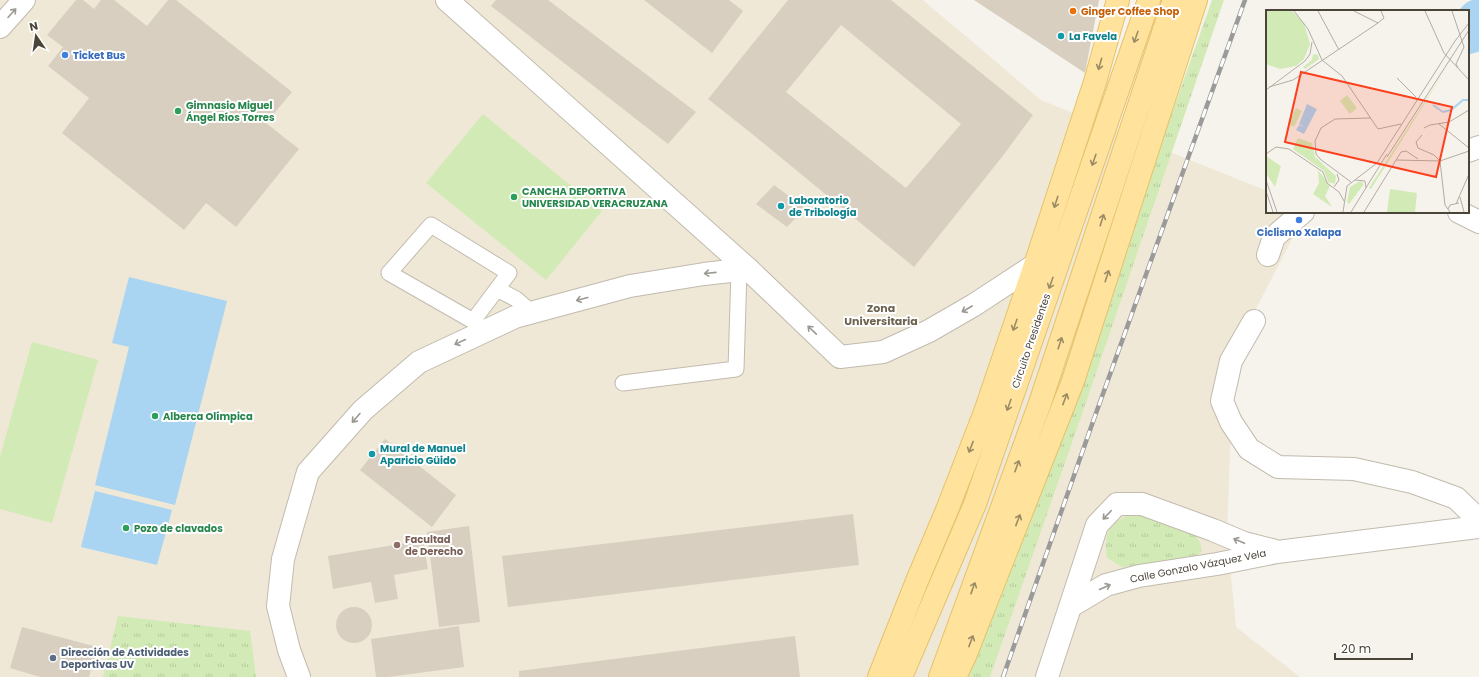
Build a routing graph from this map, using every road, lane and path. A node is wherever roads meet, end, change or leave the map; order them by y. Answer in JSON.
{"nodes":[{"id":1,"x":24,"y":0,"type":"edge"},
{"id":2,"x":448,"y":0,"type":"edge"},
{"id":3,"x":1118,"y":0,"type":"edge"},
{"id":4,"x":1149,"y":0,"type":"edge"},
{"id":5,"x":1174,"y":0,"type":"edge"},
{"id":6,"x":1196,"y":0,"type":"edge"},
{"id":7,"x":0,"y":27,"type":"edge"},
{"id":8,"x":1479,"y":147,"type":"edge"},
{"id":9,"x":1469,"y":151,"type":"edge"},
{"id":10,"x":1302,"y":213,"type":"edge"},
{"id":11,"x":1461,"y":213,"type":"edge"},
{"id":12,"x":1479,"y":222,"type":"edge"},
{"id":13,"x":1268,"y":256,"type":"dead end"},
{"id":14,"x":1035,"y":265,"type":"junction"},
{"id":15,"x":744,"y":269,"type":"junction"},
{"id":16,"x":497,"y":289,"type":"junction"},
{"id":17,"x":532,"y":313,"type":"junction"},
{"id":18,"x":1254,"y":322,"type":"dead end"},
{"id":19,"x":623,"y":383,"type":"dead end"},
{"id":20,"x":1479,"y":520,"type":"edge"},
{"id":21,"x":1479,"y":527,"type":"edge"},
{"id":22,"x":1277,"y":552,"type":"junction"},
{"id":23,"x":1071,"y":606,"type":"junction"},
{"id":24,"x":299,"y":677,"type":"edge"},
{"id":25,"x":879,"y":677,"type":"edge"},
{"id":26,"x":901,"y":677,"type":"edge"},
{"id":27,"x":940,"y":677,"type":"edge"},
{"id":28,"x":955,"y":677,"type":"edge"},
{"id":29,"x":1047,"y":677,"type":"edge"}],
"edges":[{"from":7,"to":1,"type":"street","one_way":true},
{"from":2,"to":15,"type":"street"},
{"from":3,"to":14,"type":"main road","one_way":true},
{"from":4,"to":26,"type":"main road","name":"Circuito Presidentes","one_way":true},
{"from":27,"to":5,"type":"main road","one_way":true},
{"from":28,"to":6,"type":"main road","one_way":true},
{"from":8,"to":9,"type":"street"},
{"from":10,"to":13,"type":"street"},
{"from":11,"to":12,"type":"street"},
{"from":14,"to":15,"type":"street","one_way":true},
{"from":14,"to":25,"type":"main road","one_way":true},
{"from":15,"to":17,"type":"street","one_way":true},
{"from":15,"to":19,"type":"lane"},
{"from":16,"to":16,"type":"lane"},
{"from":16,"to":17,"type":"lane"},
{"from":17,"to":24,"type":"street","one_way":true},
{"from":18,"to":20,"type":"street"},
{"from":21,"to":22,"type":"street","name":"Calle Gonzalo Vázquez Vela"},
{"from":23,"to":22,"type":"street","name":"Calle Gonzalo Vázquez Vela","one_way":true},
{"from":22,"to":23,"type":"street","name":"Calle Gonzalo Vázquez Vela","one_way":true},
{"from":23,"to":29,"type":"street"}]}
